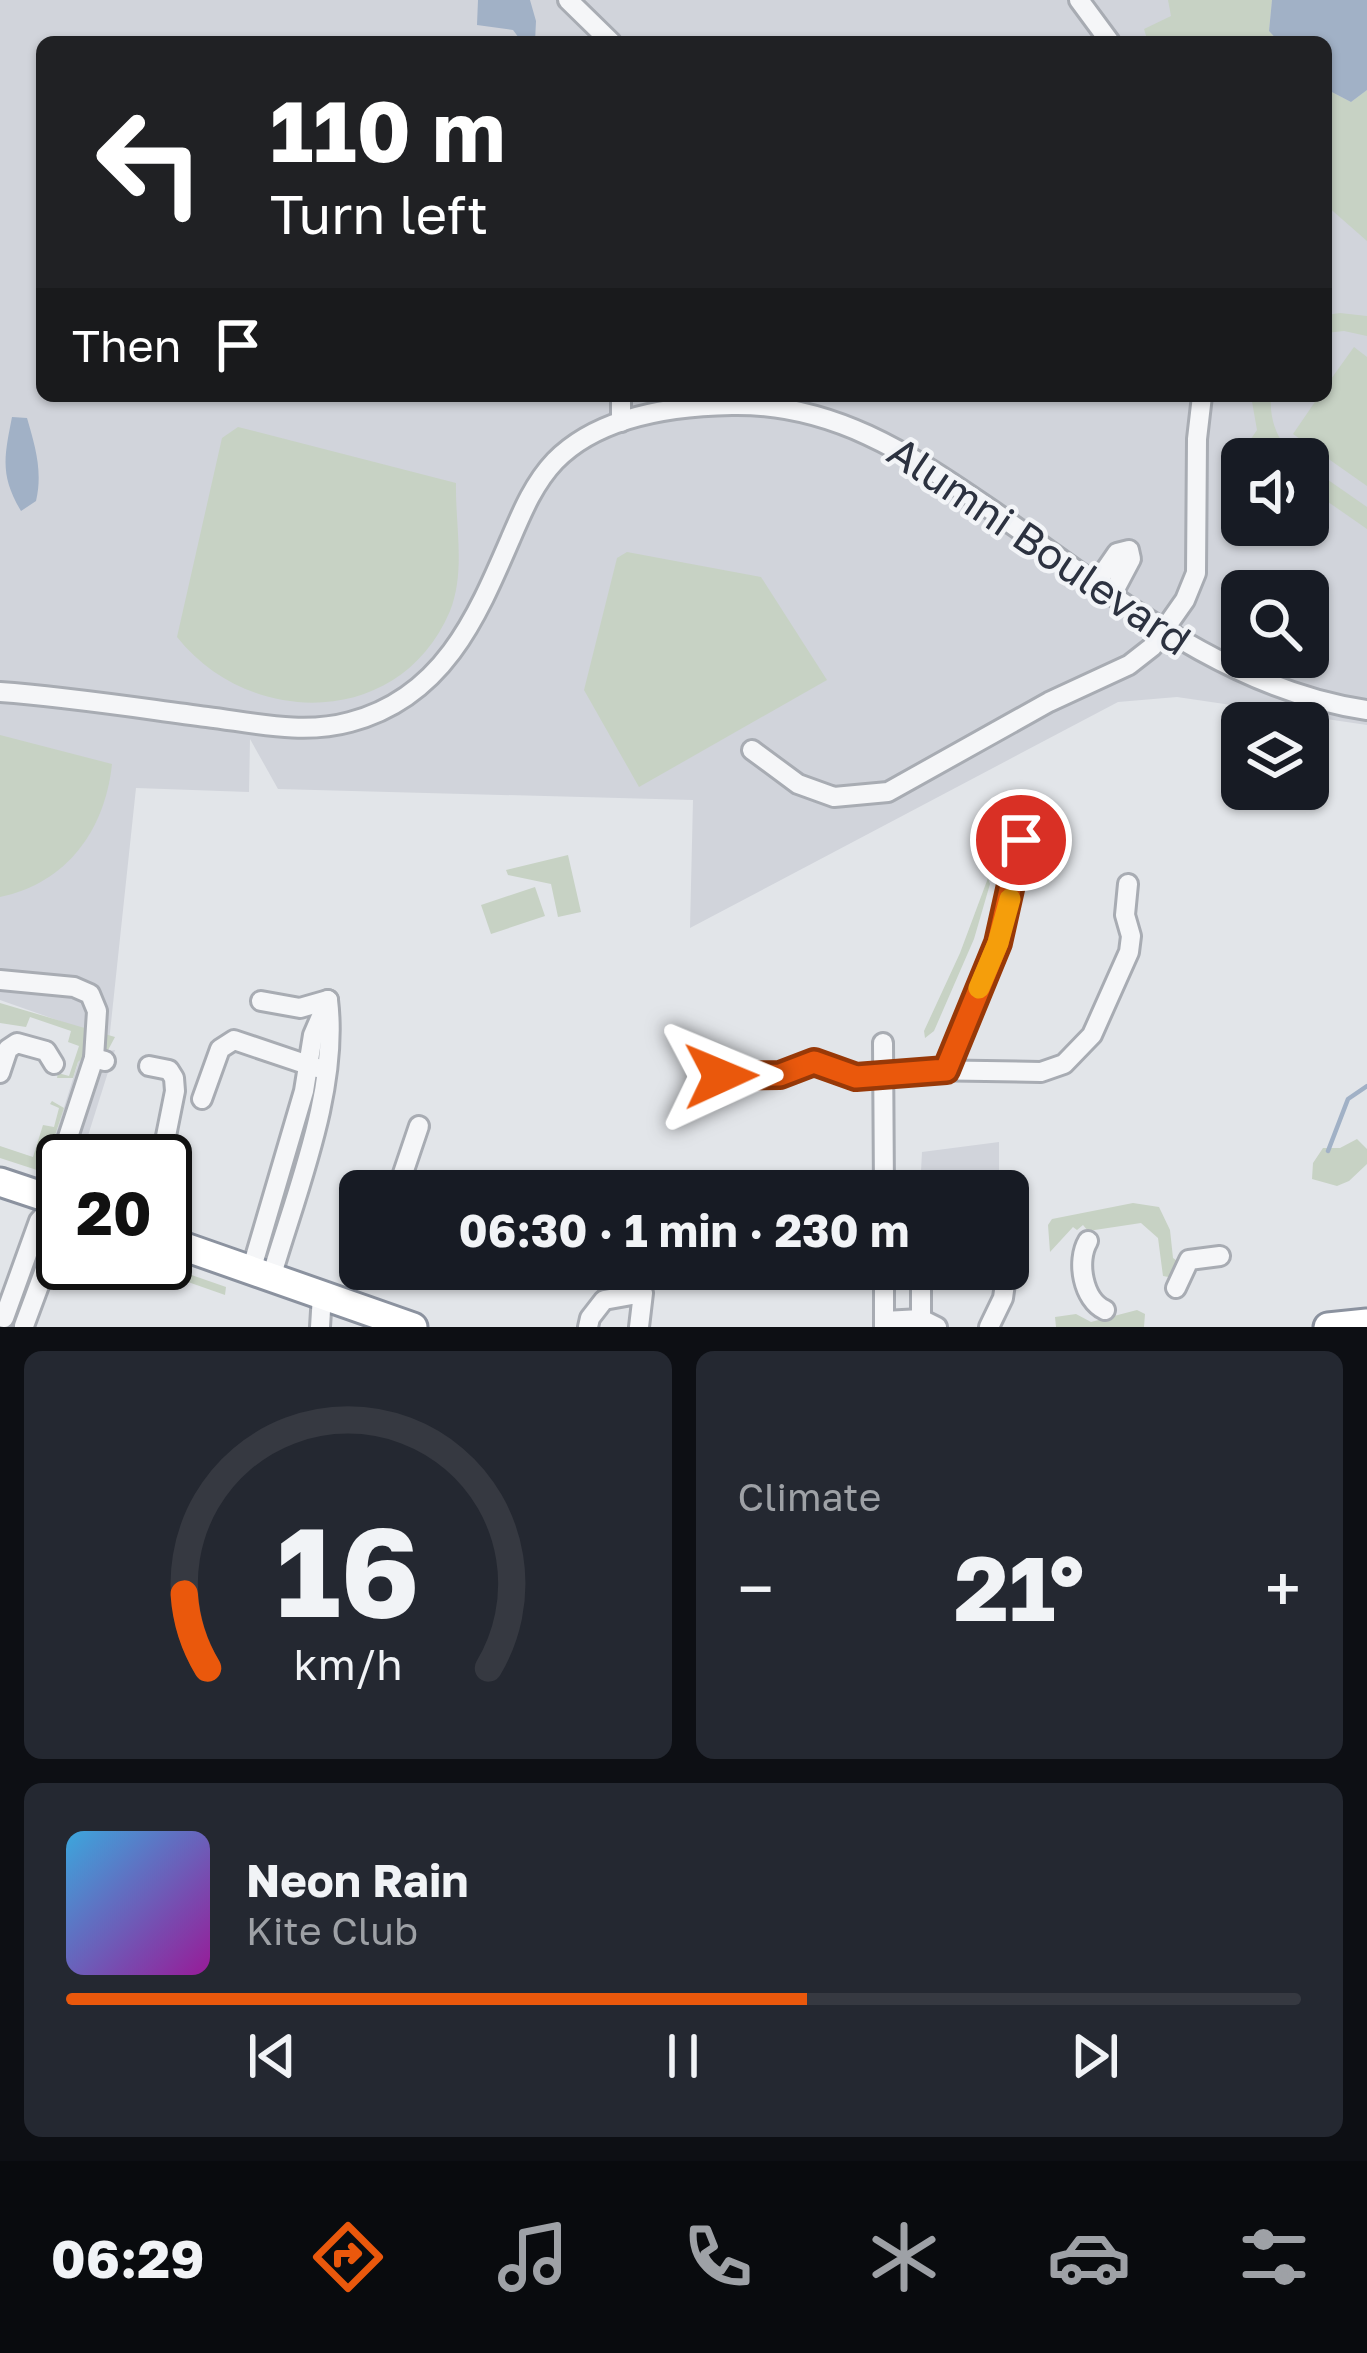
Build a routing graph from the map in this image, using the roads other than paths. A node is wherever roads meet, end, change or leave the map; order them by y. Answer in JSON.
{"nodes":[{"id":1,"x":568,"y":0,"type":"edge"},
{"id":2,"x":1078,"y":0,"type":"edge"},
{"id":3,"x":605,"y":36,"type":"edge"},
{"id":4,"x":1105,"y":36,"type":"edge"},
{"id":5,"x":621,"y":402,"type":"edge"},
{"id":6,"x":1201,"y":402,"type":"edge"},
{"id":7,"x":621,"y":422,"type":"junction"},
{"id":8,"x":1167,"y":628,"type":"junction"},
{"id":9,"x":0,"y":692,"type":"edge"},
{"id":10,"x":1367,"y":710,"type":"edge"},
{"id":11,"x":752,"y":750,"type":"dead end"},
{"id":12,"x":1021,"y":840,"type":"dead end"},
{"id":13,"x":1128,"y":884,"type":"dead end"},
{"id":14,"x":0,"y":980,"type":"edge"},
{"id":15,"x":261,"y":1001,"type":"dead end"},
{"id":16,"x":884,"y":1043,"type":"dead end"},
{"id":17,"x":54,"y":1064,"type":"dead end"},
{"id":18,"x":149,"y":1066,"type":"dead end"},
{"id":19,"x":319,"y":1068,"type":"junction"},
{"id":20,"x":946,"y":1070,"type":"junction"},
{"id":21,"x":0,"y":1073,"type":"edge"},
{"id":22,"x":721,"y":1076,"type":"dead end"},
{"id":23,"x":884,"y":1076,"type":"junction"},
{"id":24,"x":202,"y":1099,"type":"dead end"},
{"id":25,"x":419,"y":1126,"type":"dead end"},
{"id":26,"x":75,"y":1134,"type":"edge"},
{"id":27,"x":166,"y":1134,"type":"edge"},
{"id":28,"x":404,"y":1170,"type":"edge"},
{"id":29,"x":884,"y":1170,"type":"edge"},
{"id":30,"x":0,"y":1183,"type":"edge"},
{"id":31,"x":36,"y":1195,"type":"edge"},
{"id":32,"x":36,"y":1229,"type":"edge"},
{"id":33,"x":1088,"y":1240,"type":"dead end"},
{"id":34,"x":192,"y":1250,"type":"edge"},
{"id":35,"x":1220,"y":1256,"type":"dead end"},
{"id":36,"x":261,"y":1275,"type":"junction"},
{"id":37,"x":1176,"y":1288,"type":"dead end"},
{"id":38,"x":39,"y":1290,"type":"edge"},
{"id":39,"x":884,"y":1290,"type":"edge"},
{"id":40,"x":924,"y":1290,"type":"edge"},
{"id":41,"x":1004,"y":1290,"type":"edge"},
{"id":42,"x":322,"y":1295,"type":"junction"},
{"id":43,"x":1105,"y":1310,"type":"dead end"},
{"id":44,"x":2,"y":1317,"type":"edge"},
{"id":45,"x":929,"y":1323,"type":"edge"},
{"id":46,"x":1367,"y":1323,"type":"edge"},
{"id":47,"x":884,"y":1324,"type":"edge"},
{"id":48,"x":26,"y":1326,"type":"edge"},
{"id":49,"x":320,"y":1327,"type":"edge"},
{"id":50,"x":413,"y":1327,"type":"edge"},
{"id":51,"x":588,"y":1327,"type":"edge"},
{"id":52,"x":639,"y":1327,"type":"edge"},
{"id":53,"x":988,"y":1327,"type":"edge"},
{"id":54,"x":1328,"y":1327,"type":"edge"}],
"edges":[{"from":1,"to":3,"type":"street"},
{"from":2,"to":4,"type":"street"},
{"from":5,"to":7,"type":"street"},
{"from":6,"to":8,"type":"street"},
{"from":7,"to":8,"type":"street","name":"Alumni Boulevard"},
{"from":7,"to":9,"type":"street","name":"Alumni Boulevard"},
{"from":8,"to":10,"type":"street","name":"Alumni Boulevard"},
{"from":8,"to":11,"type":"street"},
{"from":12,"to":20,"type":"street"},
{"from":13,"to":20,"type":"street"},
{"from":14,"to":26,"type":"street"},
{"from":15,"to":19,"type":"street"},
{"from":16,"to":23,"type":"street"},
{"from":17,"to":21,"type":"street"},
{"from":18,"to":27,"type":"street"},
{"from":19,"to":24,"type":"street"},
{"from":19,"to":36,"type":"street"},
{"from":20,"to":23,"type":"street"},
{"from":22,"to":23,"type":"street"},
{"from":23,"to":29,"type":"street"},
{"from":25,"to":28,"type":"street"},
{"from":30,"to":31,"type":"highway"},
{"from":32,"to":44,"type":"street"},
{"from":33,"to":43,"type":"street"},
{"from":34,"to":36,"type":"highway"},
{"from":35,"to":37,"type":"street"},
{"from":36,"to":42,"type":"highway"},
{"from":38,"to":48,"type":"street"},
{"from":39,"to":47,"type":"street"},
{"from":40,"to":45,"type":"street"},
{"from":41,"to":53,"type":"street"},
{"from":42,"to":49,"type":"street"},
{"from":42,"to":50,"type":"highway"},
{"from":44,"to":48,"type":"street"},
{"from":45,"to":47,"type":"street"},
{"from":46,"to":54,"type":"highway"},
{"from":51,"to":52,"type":"street"}]}
